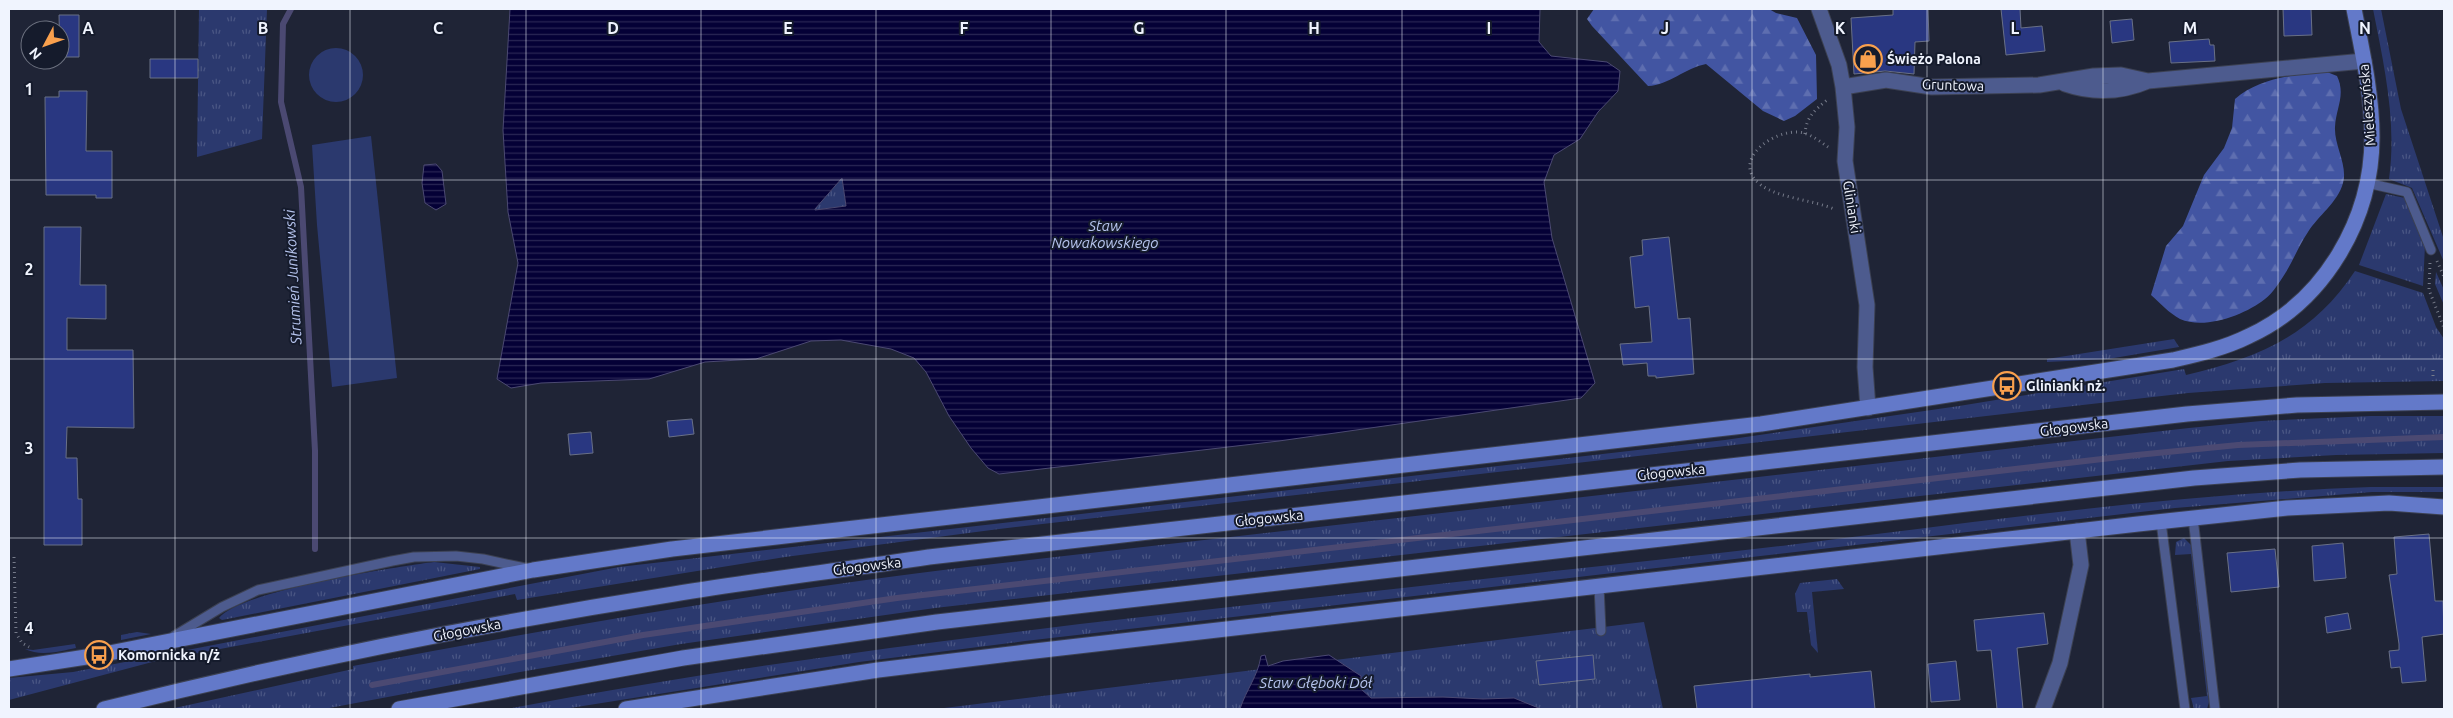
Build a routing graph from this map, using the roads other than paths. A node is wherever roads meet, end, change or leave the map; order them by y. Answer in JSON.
{"nodes":[{"id":1,"x":1819,"y":9,"type":"edge"},
{"id":2,"x":2354,"y":9,"type":"edge"},
{"id":3,"x":2364,"y":61,"type":"junction"},
{"id":4,"x":1843,"y":87,"type":"junction"},
{"id":5,"x":2368,"y":183,"type":"junction"},
{"id":6,"x":2431,"y":250,"type":"road end"},
{"id":7,"x":2444,"y":402,"type":"edge"},
{"id":8,"x":1868,"y":408,"type":"junction"},
{"id":9,"x":2444,"y":467,"type":"edge"},
{"id":10,"x":2444,"y":506,"type":"edge"},
{"id":11,"x":2194,"y":518,"type":"junction"},
{"id":12,"x":2161,"y":522,"type":"junction"},
{"id":13,"x":2077,"y":531,"type":"junction"},
{"id":14,"x":533,"y":570,"type":"junction"},
{"id":15,"x":1599,"y":586,"type":"junction"},
{"id":16,"x":1601,"y":631,"type":"dead end"},
{"id":17,"x":161,"y":643,"type":"junction"},
{"id":18,"x":9,"y":669,"type":"edge"},
{"id":19,"x":104,"y":709,"type":"edge"},
{"id":20,"x":399,"y":709,"type":"edge"},
{"id":21,"x":626,"y":709,"type":"edge"},
{"id":22,"x":2043,"y":709,"type":"edge"},
{"id":23,"x":2185,"y":709,"type":"edge"},
{"id":24,"x":2215,"y":709,"type":"edge"}],
"edges":[{"from":1,"to":4,"type":"street","name":"Glinianki"},
{"from":2,"to":3,"type":"street","name":"Mieleszyńska"},
{"from":3,"to":4,"type":"street","name":"Gruntowa"},
{"from":3,"to":5,"type":"street","name":"Mieleszyńska"},
{"from":4,"to":8,"type":"street","name":"Glinianki"},
{"from":5,"to":6,"type":"lane"},
{"from":5,"to":8,"type":"street","name":"Mieleszyńska"},
{"from":7,"to":19,"type":"street","name":"Głogowska"},
{"from":8,"to":14,"type":"street"},
{"from":9,"to":20,"type":"street"},
{"from":10,"to":11,"type":"street"},
{"from":11,"to":12,"type":"street"},
{"from":11,"to":24,"type":"lane"},
{"from":12,"to":13,"type":"street"},
{"from":12,"to":23,"type":"lane"},
{"from":13,"to":15,"type":"street"},
{"from":13,"to":22,"type":"street"},
{"from":14,"to":17,"type":"street"},
{"from":14,"to":17,"type":"lane"},
{"from":15,"to":16,"type":"lane"},
{"from":15,"to":21,"type":"street"},
{"from":17,"to":18,"type":"street"}]}
